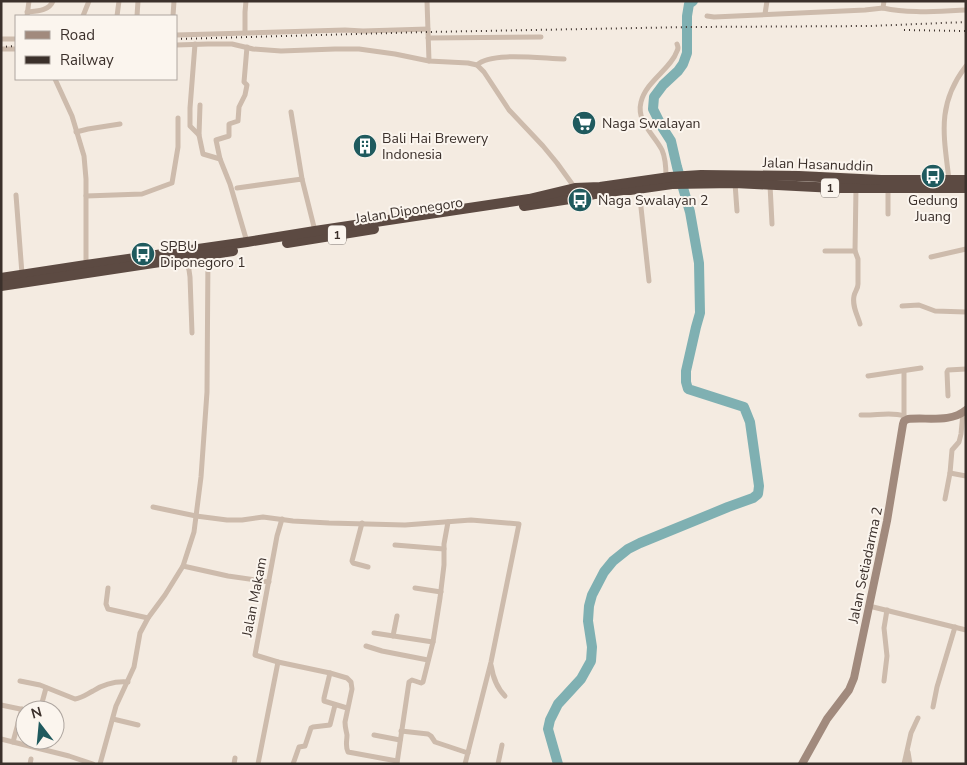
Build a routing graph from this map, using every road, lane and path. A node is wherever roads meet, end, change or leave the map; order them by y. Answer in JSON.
{"nodes":[{"id":1,"x":29,"y":1,"type":"edge"},
{"id":2,"x":53,"y":1,"type":"edge"},
{"id":3,"x":89,"y":1,"type":"edge"},
{"id":4,"x":119,"y":1,"type":"edge"},
{"id":5,"x":138,"y":1,"type":"edge"},
{"id":6,"x":174,"y":1,"type":"edge"},
{"id":7,"x":246,"y":1,"type":"edge"},
{"id":8,"x":427,"y":1,"type":"edge"},
{"id":9,"x":767,"y":1,"type":"edge"},
{"id":10,"x":884,"y":1,"type":"edge"},
{"id":11,"x":883,"y":8,"type":"junction"},
{"id":12,"x":966,"y":10,"type":"edge"},
{"id":13,"x":27,"y":14,"type":"edge"},
{"id":14,"x":765,"y":14,"type":"junction"},
{"id":15,"x":83,"y":15,"type":"edge"},
{"id":16,"x":117,"y":15,"type":"edge"},
{"id":17,"x":137,"y":15,"type":"edge"},
{"id":18,"x":173,"y":15,"type":"edge"},
{"id":19,"x":707,"y":16,"type":"dead end"},
{"id":20,"x":428,"y":29,"type":"junction"},
{"id":21,"x":244,"y":34,"type":"junction"},
{"id":22,"x":178,"y":35,"type":"edge"},
{"id":23,"x":541,"y":37,"type":"dead end"},
{"id":24,"x":428,"y":38,"type":"junction"},
{"id":25,"x":1,"y":39,"type":"edge"},
{"id":26,"x":15,"y":39,"type":"edge"},
{"id":27,"x":195,"y":44,"type":"junction"},
{"id":28,"x":677,"y":44,"type":"dead end"},
{"id":29,"x":178,"y":45,"type":"edge"},
{"id":30,"x":247,"y":47,"type":"junction"},
{"id":31,"x":1,"y":49,"type":"edge"},
{"id":32,"x":15,"y":49,"type":"edge"},
{"id":33,"x":564,"y":59,"type":"dead end"},
{"id":34,"x":428,"y":61,"type":"junction"},
{"id":35,"x":477,"y":65,"type":"junction"},
{"id":36,"x":966,"y":66,"type":"edge"},
{"id":37,"x":55,"y":80,"type":"edge"},
{"id":38,"x":200,"y":106,"type":"dead end"},
{"id":39,"x":291,"y":112,"type":"dead end"},
{"id":40,"x":178,"y":118,"type":"dead end"},
{"id":41,"x":120,"y":124,"type":"dead end"},
{"id":42,"x":76,"y":132,"type":"junction"},
{"id":43,"x":199,"y":135,"type":"junction"},
{"id":44,"x":220,"y":159,"type":"junction"},
{"id":45,"x":302,"y":179,"type":"junction"},
{"id":46,"x":698,"y":179,"type":"junction"},
{"id":47,"x":669,"y":180,"type":"junction"},
{"id":48,"x":949,"y":180,"type":"junction"},
{"id":49,"x":966,"y":180,"type":"edge"},
{"id":50,"x":734,"y":183,"type":"junction"},
{"id":51,"x":638,"y":185,"type":"junction"},
{"id":52,"x":770,"y":185,"type":"junction"},
{"id":53,"x":237,"y":188,"type":"dead end"},
{"id":54,"x":856,"y":188,"type":"junction"},
{"id":55,"x":888,"y":188,"type":"junction"},
{"id":56,"x":966,"y":188,"type":"edge"},
{"id":57,"x":576,"y":193,"type":"junction"},
{"id":58,"x":16,"y":196,"type":"dead end"},
{"id":59,"x":86,"y":196,"type":"junction"},
{"id":60,"x":737,"y":210,"type":"dead end"},
{"id":61,"x":888,"y":214,"type":"dead end"},
{"id":62,"x":772,"y":224,"type":"dead end"},
{"id":63,"x":315,"y":231,"type":"junction"},
{"id":64,"x":247,"y":242,"type":"junction"},
{"id":65,"x":966,"y":249,"type":"edge"},
{"id":66,"x":208,"y":251,"type":"junction"},
{"id":67,"x":825,"y":251,"type":"dead end"},
{"id":68,"x":855,"y":251,"type":"junction"},
{"id":69,"x":184,"y":255,"type":"junction"},
{"id":70,"x":931,"y":257,"type":"dead end"},
{"id":71,"x":86,"y":264,"type":"junction"},
{"id":72,"x":22,"y":274,"type":"junction"},
{"id":73,"x":1,"y":278,"type":"edge"},
{"id":74,"x":649,"y":281,"type":"dead end"},
{"id":75,"x":1,"y":286,"type":"edge"},
{"id":76,"x":902,"y":306,"type":"dead end"},
{"id":77,"x":966,"y":312,"type":"edge"},
{"id":78,"x":860,"y":324,"type":"dead end"},
{"id":79,"x":192,"y":333,"type":"dead end"},
{"id":80,"x":921,"y":368,"type":"dead end"},
{"id":81,"x":966,"y":369,"type":"edge"},
{"id":82,"x":904,"y":371,"type":"junction"},
{"id":83,"x":868,"y":376,"type":"dead end"},
{"id":84,"x":948,"y":396,"type":"dead end"},
{"id":85,"x":964,"y":412,"type":"edge"},
{"id":86,"x":861,"y":416,"type":"dead end"},
{"id":87,"x":904,"y":419,"type":"junction"},
{"id":88,"x":950,"y":473,"type":"junction"},
{"id":89,"x":966,"y":476,"type":"edge"},
{"id":90,"x":945,"y":499,"type":"dead end"},
{"id":91,"x":153,"y":507,"type":"dead end"},
{"id":92,"x":196,"y":516,"type":"junction"},
{"id":93,"x":282,"y":519,"type":"junction"},
{"id":94,"x":448,"y":522,"type":"junction"},
{"id":95,"x":362,"y":523,"type":"junction"},
{"id":96,"x":395,"y":546,"type":"dead end"},
{"id":97,"x":444,"y":550,"type":"junction"},
{"id":98,"x":183,"y":566,"type":"junction"},
{"id":99,"x":368,"y":567,"type":"dead end"},
{"id":100,"x":269,"y":582,"type":"junction"},
{"id":101,"x":108,"y":588,"type":"dead end"},
{"id":102,"x":415,"y":588,"type":"dead end"},
{"id":103,"x":441,"y":592,"type":"junction"},
{"id":104,"x":869,"y":606,"type":"junction"},
{"id":105,"x":887,"y":610,"type":"junction"},
{"id":106,"x":397,"y":616,"type":"dead end"},
{"id":107,"x":148,"y":618,"type":"junction"},
{"id":108,"x":955,"y":627,"type":"junction"},
{"id":109,"x":966,"y":630,"type":"edge"},
{"id":110,"x":374,"y":633,"type":"dead end"},
{"id":111,"x":393,"y":636,"type":"junction"},
{"id":112,"x":433,"y":642,"type":"junction"},
{"id":113,"x":366,"y":646,"type":"dead end"},
{"id":114,"x":428,"y":660,"type":"junction"},
{"id":115,"x":278,"y":662,"type":"junction"},
{"id":116,"x":491,"y":662,"type":"junction"},
{"id":117,"x":330,"y":673,"type":"junction"},
{"id":118,"x":20,"y":681,"type":"dead end"},
{"id":119,"x":884,"y":681,"type":"dead end"},
{"id":120,"x":128,"y":682,"type":"junction"},
{"id":121,"x":46,"y":688,"type":"junction"},
{"id":122,"x":504,"y":696,"type":"dead end"},
{"id":123,"x":43,"y":700,"type":"edge"},
{"id":124,"x":1,"y":705,"type":"edge"},
{"id":125,"x":335,"y":705,"type":"junction"},
{"id":126,"x":932,"y":707,"type":"dead end"},
{"id":127,"x":15,"y":708,"type":"edge"},
{"id":128,"x":347,"y":708,"type":"junction"},
{"id":129,"x":918,"y":718,"type":"dead end"},
{"id":130,"x":113,"y":719,"type":"junction"},
{"id":131,"x":138,"y":724,"type":"dead end"},
{"id":132,"x":401,"y":731,"type":"junction"},
{"id":133,"x":374,"y":735,"type":"dead end"},
{"id":134,"x":15,"y":736,"type":"edge"},
{"id":135,"x":1,"y":739,"type":"edge"},
{"id":136,"x":400,"y":740,"type":"junction"},
{"id":137,"x":13,"y":742,"type":"junction"},
{"id":138,"x":502,"y":745,"type":"dead end"},
{"id":139,"x":907,"y":749,"type":"junction"},
{"id":140,"x":468,"y":752,"type":"junction"},
{"id":141,"x":397,"y":762,"type":"edge"},
{"id":142,"x":93,"y":764,"type":"edge"},
{"id":143,"x":100,"y":764,"type":"edge"},
{"id":144,"x":258,"y":764,"type":"edge"},
{"id":145,"x":293,"y":764,"type":"edge"},
{"id":146,"x":466,"y":764,"type":"edge"},
{"id":147,"x":498,"y":764,"type":"edge"},
{"id":148,"x":802,"y":764,"type":"edge"},
{"id":149,"x":904,"y":764,"type":"edge"},
{"id":150,"x":910,"y":764,"type":"edge"}],
"edges":[{"from":1,"to":13,"type":"street"},
{"from":2,"to":13,"type":"street"},
{"from":3,"to":15,"type":"street"},
{"from":4,"to":16,"type":"street"},
{"from":5,"to":17,"type":"street"},
{"from":6,"to":18,"type":"street"},
{"from":7,"to":21,"type":"street"},
{"from":8,"to":20,"type":"street"},
{"from":9,"to":14,"type":"street"},
{"from":10,"to":11,"type":"street"},
{"from":11,"to":12,"type":"street"},
{"from":11,"to":14,"type":"street"},
{"from":14,"to":19,"type":"street"},
{"from":20,"to":21,"type":"street"},
{"from":20,"to":24,"type":"street"},
{"from":21,"to":22,"type":"street"},
{"from":23,"to":24,"type":"street"},
{"from":24,"to":34,"type":"street"},
{"from":25,"to":26,"type":"street"},
{"from":27,"to":29,"type":"street"},
{"from":27,"to":30,"type":"street"},
{"from":27,"to":43,"type":"street"},
{"from":28,"to":47,"type":"street"},
{"from":30,"to":34,"type":"street"},
{"from":30,"to":44,"type":"street"},
{"from":31,"to":32,"type":"street"},
{"from":33,"to":35,"type":"street"},
{"from":34,"to":35,"type":"street"},
{"from":35,"to":57,"type":"street"},
{"from":36,"to":48,"type":"street"},
{"from":37,"to":42,"type":"street"},
{"from":38,"to":43,"type":"street"},
{"from":39,"to":45,"type":"street"},
{"from":40,"to":59,"type":"street"},
{"from":41,"to":42,"type":"street"},
{"from":42,"to":59,"type":"street"},
{"from":43,"to":44,"type":"street"},
{"from":44,"to":64,"type":"street"},
{"from":45,"to":53,"type":"street"},
{"from":45,"to":63,"type":"street"},
{"from":46,"to":47,"type":"highway","name":"Jalan Hasanuddin","number":"1"},
{"from":46,"to":48,"type":"highway","name":"Jalan Hasanuddin","number":"1"},
{"from":46,"to":50,"type":"highway","name":"Jalan Hasanuddin","number":"1"},
{"from":47,"to":51,"type":"highway","name":"Jalan Diponegoro","number":"1"},
{"from":48,"to":49,"type":"highway","name":"Jalan Hasanuddin","number":"1"},
{"from":50,"to":52,"type":"highway","name":"Jalan Hasanuddin","number":"1"},
{"from":50,"to":60,"type":"street"},
{"from":51,"to":57,"type":"highway","name":"Jalan Diponegoro","number":"1"},
{"from":51,"to":74,"type":"street"},
{"from":52,"to":54,"type":"highway","name":"Jalan Hasanuddin","number":"1"},
{"from":52,"to":62,"type":"street"},
{"from":54,"to":55,"type":"highway","name":"Jalan Hasanuddin","number":"1"},
{"from":54,"to":68,"type":"street"},
{"from":55,"to":56,"type":"highway","name":"Jalan Hasanuddin","number":"1"},
{"from":55,"to":61,"type":"street"},
{"from":57,"to":63,"type":"highway","name":"Jalan Diponegoro","number":"1"},
{"from":57,"to":66,"type":"highway","name":"Jalan Diponegoro","number":"1"},
{"from":58,"to":72,"type":"street"},
{"from":59,"to":71,"type":"street"},
{"from":63,"to":64,"type":"highway","name":"Jalan Diponegoro","number":"1"},
{"from":64,"to":66,"type":"highway","name":"Jalan Diponegoro","number":"1"},
{"from":65,"to":70,"type":"street"},
{"from":66,"to":69,"type":"highway","name":"Jalan Diponegoro","number":"1"},
{"from":66,"to":92,"type":"street"},
{"from":67,"to":68,"type":"street"},
{"from":68,"to":78,"type":"street"},
{"from":69,"to":71,"type":"highway","name":"Jalan Diponegoro","number":"1"},
{"from":69,"to":75,"type":"highway","name":"Jalan Diponegoro","number":"1"},
{"from":69,"to":79,"type":"street"},
{"from":71,"to":72,"type":"highway","name":"Jalan Diponegoro","number":"1"},
{"from":72,"to":73,"type":"highway","name":"Jalan Diponegoro","number":"1"},
{"from":76,"to":77,"type":"street"},
{"from":80,"to":82,"type":"street"},
{"from":81,"to":84,"type":"street"},
{"from":82,"to":83,"type":"street"},
{"from":82,"to":87,"type":"street"},
{"from":85,"to":87,"type":"main road"},
{"from":85,"to":88,"type":"street"},
{"from":86,"to":87,"type":"street"},
{"from":87,"to":104,"type":"main road","name":"Jalan Setiadarma 2"},
{"from":88,"to":89,"type":"street"},
{"from":88,"to":90,"type":"street"},
{"from":91,"to":92,"type":"street"},
{"from":92,"to":93,"type":"street"},
{"from":92,"to":98,"type":"street"},
{"from":93,"to":95,"type":"street"},
{"from":93,"to":100,"type":"street","name":"Jalan Makam"},
{"from":94,"to":95,"type":"street"},
{"from":94,"to":97,"type":"street"},
{"from":94,"to":116,"type":"street"},
{"from":95,"to":99,"type":"street"},
{"from":96,"to":97,"type":"street"},
{"from":97,"to":103,"type":"street"},
{"from":98,"to":100,"type":"street"},
{"from":98,"to":107,"type":"street"},
{"from":100,"to":115,"type":"street","name":"Jalan Makam"},
{"from":101,"to":107,"type":"street"},
{"from":102,"to":103,"type":"street"},
{"from":103,"to":112,"type":"street"},
{"from":104,"to":105,"type":"street"},
{"from":104,"to":148,"type":"main road","name":"Jalan Setiadarma 2"},
{"from":105,"to":108,"type":"street"},
{"from":105,"to":119,"type":"street"},
{"from":106,"to":111,"type":"street"},
{"from":107,"to":120,"type":"street"},
{"from":108,"to":109,"type":"street"},
{"from":108,"to":126,"type":"street"},
{"from":110,"to":111,"type":"street"},
{"from":111,"to":112,"type":"street"},
{"from":112,"to":114,"type":"street"},
{"from":113,"to":114,"type":"street"},
{"from":114,"to":132,"type":"street"},
{"from":115,"to":117,"type":"street","name":"Jalan Makam"},
{"from":115,"to":144,"type":"street"},
{"from":116,"to":122,"type":"street"},
{"from":116,"to":140,"type":"street"},
{"from":117,"to":125,"type":"street"},
{"from":117,"to":128,"type":"street","name":"Jalan Makam"},
{"from":118,"to":121,"type":"street"},
{"from":120,"to":121,"type":"street"},
{"from":120,"to":130,"type":"street"},
{"from":121,"to":123,"type":"street"},
{"from":124,"to":127,"type":"street"},
{"from":125,"to":128,"type":"street"},
{"from":125,"to":145,"type":"street"},
{"from":128,"to":141,"type":"street"},
{"from":129,"to":139,"type":"street"},
{"from":130,"to":131,"type":"street"},
{"from":130,"to":143,"type":"street"},
{"from":132,"to":136,"type":"street"},
{"from":132,"to":140,"type":"street"},
{"from":133,"to":136,"type":"street"},
{"from":134,"to":137,"type":"street"},
{"from":135,"to":137,"type":"street"},
{"from":136,"to":141,"type":"street"},
{"from":137,"to":142,"type":"street"},
{"from":138,"to":147,"type":"street"},
{"from":139,"to":149,"type":"street"},
{"from":139,"to":150,"type":"street"},
{"from":140,"to":146,"type":"street"}]}
